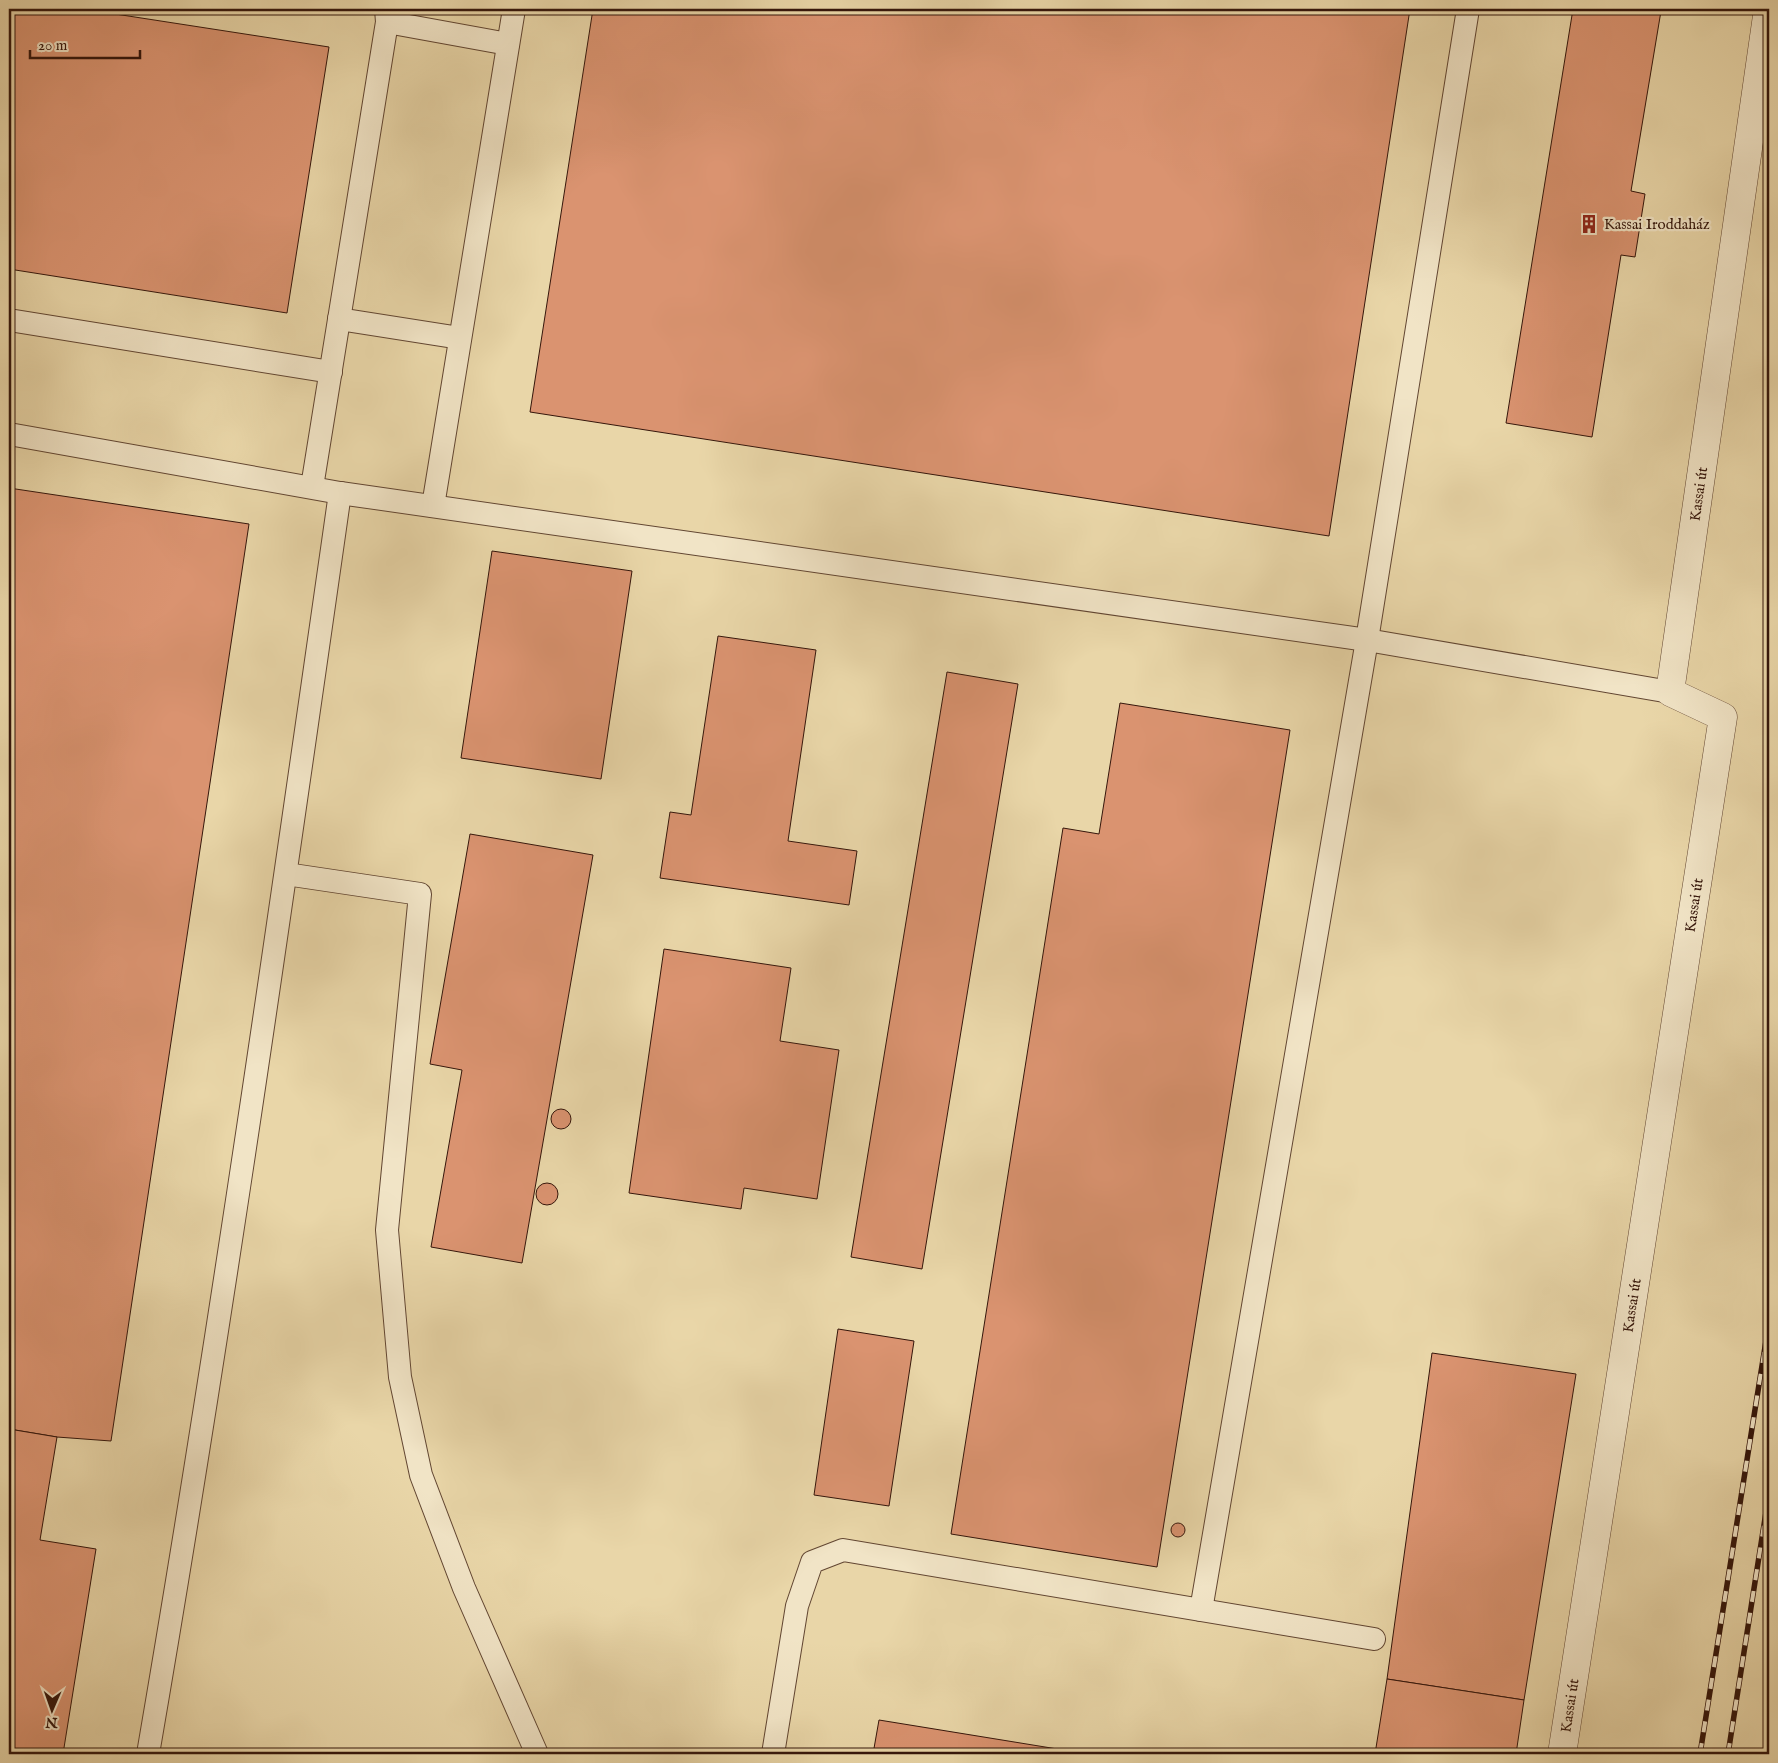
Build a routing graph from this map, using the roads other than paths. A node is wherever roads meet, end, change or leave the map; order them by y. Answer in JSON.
{"nodes":[{"id":1,"x":514,"y":9,"type":"edge"},
{"id":2,"x":1468,"y":9,"type":"edge"},
{"id":3,"x":1768,"y":9,"type":"edge"},
{"id":4,"x":386,"y":15,"type":"edge"},
{"id":5,"x":508,"y":44,"type":"junction"},
{"id":6,"x":1763,"y":90,"type":"edge"},
{"id":7,"x":340,"y":319,"type":"junction"},
{"id":8,"x":9,"y":320,"type":"edge"},
{"id":9,"x":460,"y":338,"type":"junction"},
{"id":10,"x":331,"y":372,"type":"junction"},
{"id":11,"x":9,"y":434,"type":"edge"},
{"id":12,"x":312,"y":488,"type":"junction"},
{"id":13,"x":340,"y":493,"type":"junction"},
{"id":14,"x":433,"y":506,"type":"junction"},
{"id":15,"x":1367,"y":640,"type":"junction"},
{"id":16,"x":1670,"y":692,"type":"junction"},
{"id":17,"x":286,"y":874,"type":"junction"},
{"id":18,"x":1201,"y":1610,"type":"junction"},
{"id":19,"x":1374,"y":1639,"type":"dead end"},
{"id":20,"x":148,"y":1754,"type":"edge"},
{"id":21,"x":537,"y":1754,"type":"edge"},
{"id":22,"x":772,"y":1754,"type":"edge"},
{"id":23,"x":1562,"y":1754,"type":"edge"}],
"edges":[{"from":1,"to":5,"type":"lane"},
{"from":2,"to":15,"type":"lane"},
{"from":3,"to":6,"type":"street","name":"Kassai út"},
{"from":4,"to":5,"type":"lane"},
{"from":4,"to":7,"type":"lane"},
{"from":5,"to":9,"type":"lane"},
{"from":6,"to":16,"type":"street","name":"Kassai út"},
{"from":7,"to":9,"type":"lane"},
{"from":7,"to":10,"type":"lane"},
{"from":8,"to":10,"type":"lane"},
{"from":9,"to":14,"type":"lane"},
{"from":10,"to":12,"type":"lane"},
{"from":11,"to":12,"type":"lane"},
{"from":12,"to":13,"type":"lane"},
{"from":13,"to":14,"type":"lane"},
{"from":13,"to":17,"type":"lane"},
{"from":14,"to":15,"type":"lane"},
{"from":15,"to":16,"type":"lane"},
{"from":15,"to":18,"type":"lane"},
{"from":16,"to":23,"type":"street","name":"Kassai út"},
{"from":17,"to":20,"type":"lane"},
{"from":17,"to":21,"type":"lane"},
{"from":18,"to":19,"type":"lane"},
{"from":18,"to":22,"type":"lane"}]}
